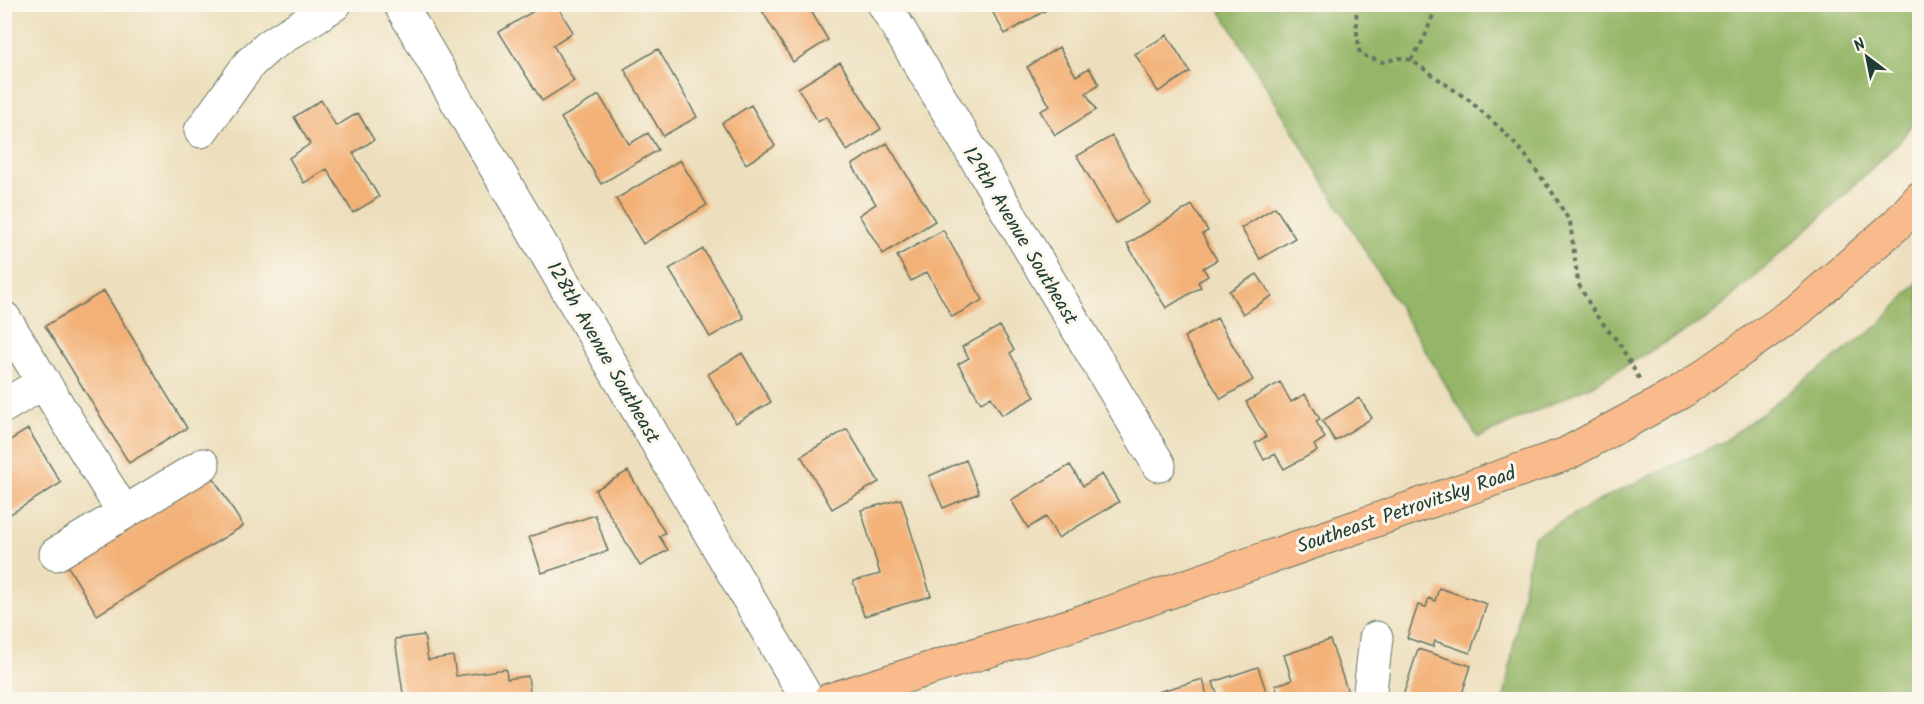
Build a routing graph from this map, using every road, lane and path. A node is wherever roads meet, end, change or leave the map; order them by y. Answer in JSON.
{"nodes":[{"id":1,"x":335,"y":4,"type":"edge"},
{"id":2,"x":400,"y":4,"type":"edge"},
{"id":3,"x":884,"y":4,"type":"edge"},
{"id":4,"x":1356,"y":4,"type":"edge"},
{"id":5,"x":1437,"y":4,"type":"edge"},
{"id":6,"x":1411,"y":60,"type":"junction"},
{"id":7,"x":201,"y":131,"type":"dead end"},
{"id":8,"x":1920,"y":198,"type":"edge"},
{"id":9,"x":4,"y":318,"type":"edge"},
{"id":10,"x":44,"y":382,"type":"junction"},
{"id":11,"x":4,"y":406,"type":"edge"},
{"id":12,"x":1656,"y":406,"type":"junction"},
{"id":13,"x":203,"y":465,"type":"dead end"},
{"id":14,"x":1159,"y":465,"type":"dead end"},
{"id":15,"x":124,"y":513,"type":"junction"},
{"id":16,"x":56,"y":554,"type":"dead end"},
{"id":17,"x":1376,"y":638,"type":"dead end"},
{"id":18,"x":808,"y":699,"type":"edge"},
{"id":19,"x":829,"y":699,"type":"edge"},
{"id":20,"x":1369,"y":699,"type":"edge"}],
"edges":[{"from":1,"to":7,"type":"street"},
{"from":2,"to":18,"type":"street","name":"128th Avenue Southeast"},
{"from":3,"to":14,"type":"street","name":"129th Avenue Southeast"},
{"from":4,"to":6,"type":"path"},
{"from":5,"to":6,"type":"path"},
{"from":6,"to":12,"type":"path"},
{"from":8,"to":12,"type":"main road","name":"Southeast Petrovitsky Road"},
{"from":9,"to":10,"type":"street"},
{"from":10,"to":11,"type":"street"},
{"from":10,"to":15,"type":"street"},
{"from":12,"to":19,"type":"main road","name":"Southeast Petrovitsky Road"},
{"from":13,"to":15,"type":"street"},
{"from":15,"to":16,"type":"street"},
{"from":17,"to":20,"type":"street"}]}
